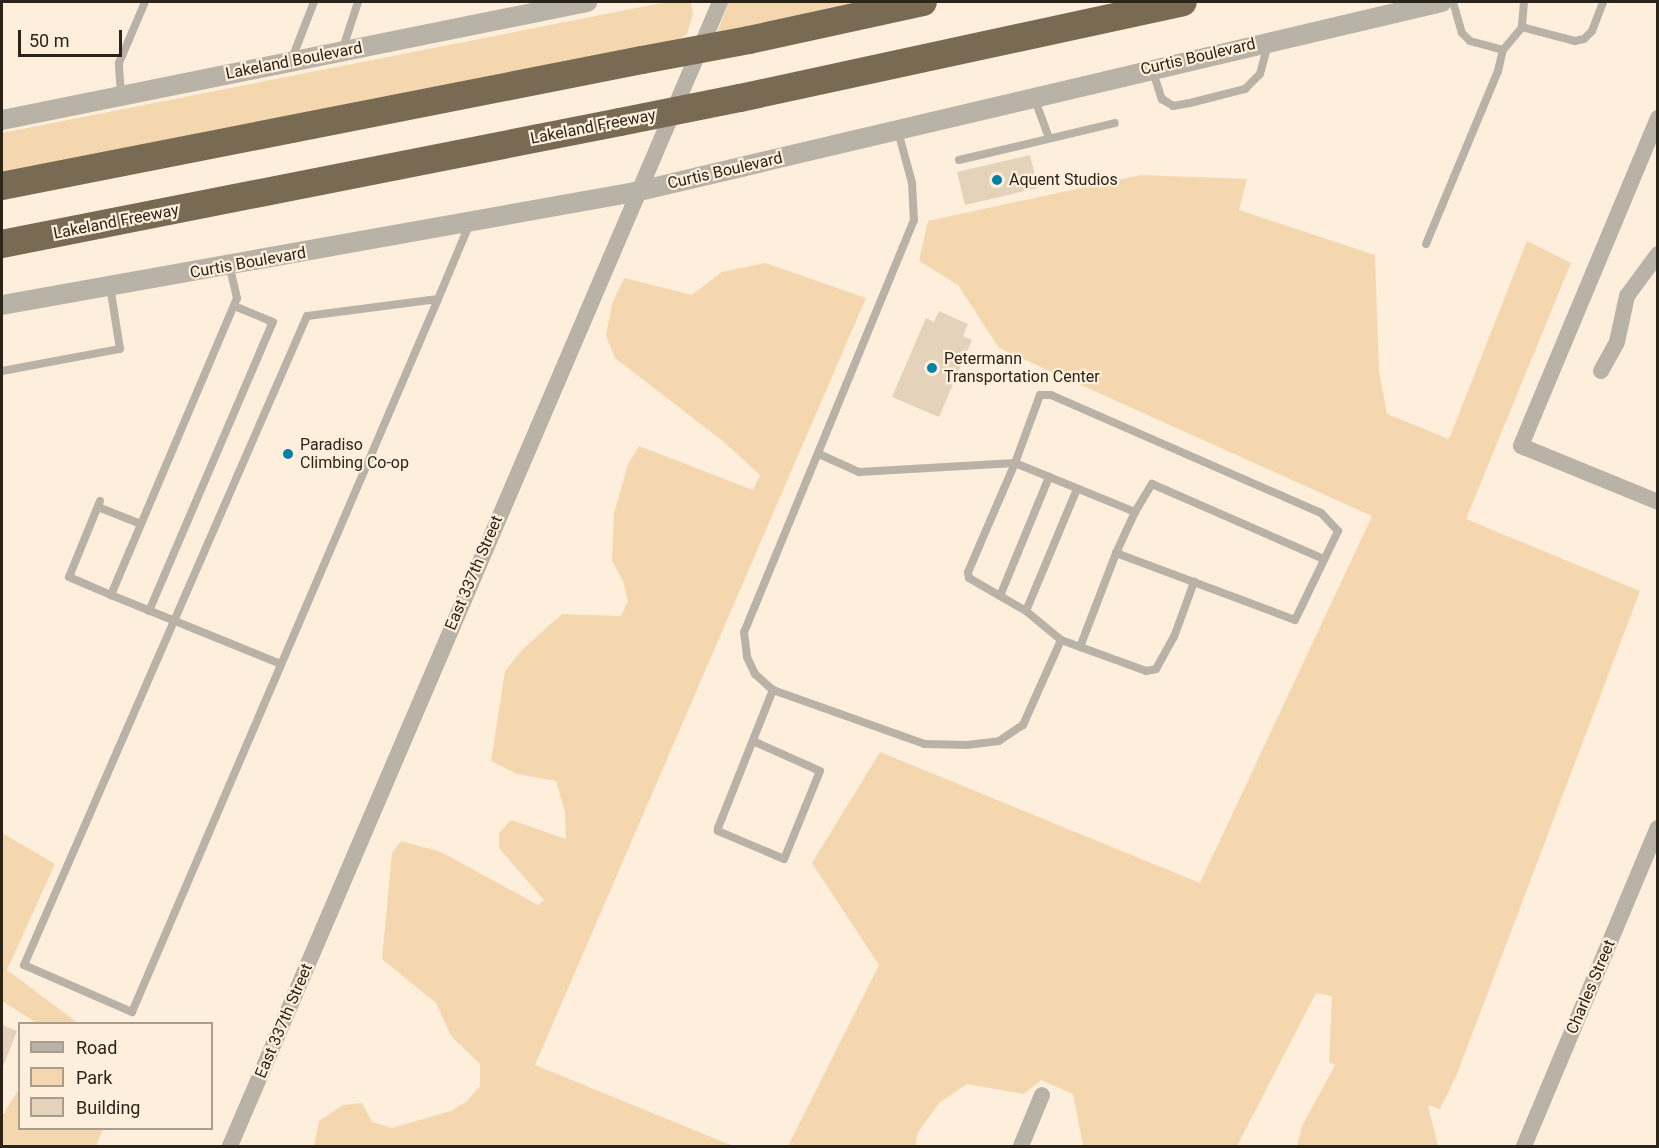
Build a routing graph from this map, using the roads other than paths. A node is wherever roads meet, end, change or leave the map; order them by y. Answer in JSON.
{"nodes":[{"id":1,"x":145,"y":2,"type":"edge"},
{"id":2,"x":314,"y":2,"type":"edge"},
{"id":3,"x":358,"y":2,"type":"edge"},
{"id":4,"x":587,"y":2,"type":"edge"},
{"id":5,"x":720,"y":2,"type":"edge"},
{"id":6,"x":923,"y":2,"type":"edge"},
{"id":7,"x":1183,"y":2,"type":"edge"},
{"id":8,"x":1442,"y":2,"type":"edge"},
{"id":9,"x":1453,"y":2,"type":"edge"},
{"id":10,"x":1524,"y":2,"type":"edge"},
{"id":11,"x":1604,"y":2,"type":"edge"},
{"id":12,"x":516,"y":9,"type":"edge"},
{"id":13,"x":1522,"y":27,"type":"junction"},
{"id":14,"x":1269,"y":41,"type":"junction"},
{"id":15,"x":1503,"y":50,"type":"junction"},
{"id":16,"x":342,"y":51,"type":"junction"},
{"id":17,"x":291,"y":61,"type":"junction"},
{"id":18,"x":1151,"y":68,"type":"junction"},
{"id":19,"x":121,"y":96,"type":"junction"},
{"id":20,"x":1034,"y":97,"type":"junction"},
{"id":21,"x":1658,"y":118,"type":"edge"},
{"id":22,"x":2,"y":120,"type":"edge"},
{"id":23,"x":1115,"y":123,"type":"dead end"},
{"id":24,"x":898,"y":130,"type":"junction"},
{"id":25,"x":1049,"y":138,"type":"junction"},
{"id":26,"x":959,"y":160,"type":"dead end"},
{"id":27,"x":2,"y":186,"type":"edge"},
{"id":28,"x":636,"y":192,"type":"junction"},
{"id":29,"x":470,"y":223,"type":"junction"},
{"id":30,"x":2,"y":244,"type":"edge"},
{"id":31,"x":1426,"y":244,"type":"dead end"},
{"id":32,"x":1658,"y":254,"type":"edge"},
{"id":33,"x":230,"y":268,"type":"junction"},
{"id":34,"x":110,"y":285,"type":"junction"},
{"id":35,"x":438,"y":298,"type":"junction"},
{"id":36,"x":2,"y":305,"type":"edge"},
{"id":37,"x":234,"y":306,"type":"junction"},
{"id":38,"x":2,"y":371,"type":"edge"},
{"id":39,"x":1601,"y":371,"type":"dead end"},
{"id":40,"x":819,"y":454,"type":"junction"},
{"id":41,"x":1015,"y":463,"type":"junction"},
{"id":42,"x":1049,"y":477,"type":"junction"},
{"id":43,"x":1077,"y":489,"type":"junction"},
{"id":44,"x":1658,"y":502,"type":"edge"},
{"id":45,"x":1135,"y":512,"type":"junction"},
{"id":46,"x":141,"y":524,"type":"junction"},
{"id":47,"x":1116,"y":553,"type":"junction"},
{"id":48,"x":1324,"y":559,"type":"junction"},
{"id":49,"x":1194,"y":582,"type":"junction"},
{"id":50,"x":111,"y":595,"type":"junction"},
{"id":51,"x":1000,"y":596,"type":"junction"},
{"id":52,"x":1026,"y":610,"type":"junction"},
{"id":53,"x":149,"y":611,"type":"junction"},
{"id":54,"x":174,"y":621,"type":"junction"},
{"id":55,"x":1061,"y":640,"type":"junction"},
{"id":56,"x":1080,"y":647,"type":"junction"},
{"id":57,"x":281,"y":664,"type":"junction"},
{"id":58,"x":773,"y":690,"type":"junction"},
{"id":59,"x":753,"y":741,"type":"junction"},
{"id":60,"x":1658,"y":828,"type":"edge"},
{"id":61,"x":1042,"y":1095,"type":"dead end"},
{"id":62,"x":230,"y":1146,"type":"edge"},
{"id":63,"x":1021,"y":1146,"type":"edge"},
{"id":64,"x":1524,"y":1146,"type":"edge"}],
"edges":[{"from":1,"to":19,"type":"lane"},
{"from":2,"to":17,"type":"lane"},
{"from":3,"to":16,"type":"lane"},
{"from":4,"to":12,"type":"street","name":"Lakeland Boulevard"},
{"from":5,"to":28,"type":"street","name":"East 337th Street"},
{"from":6,"to":27,"type":"highway","bridge":true},
{"from":7,"to":30,"type":"highway","name":"Lakeland Freeway","bridge":true},
{"from":8,"to":14,"type":"street","name":"Curtis Boulevard"},
{"from":9,"to":15,"type":"lane"},
{"from":10,"to":13,"type":"lane"},
{"from":11,"to":13,"type":"lane"},
{"from":12,"to":16,"type":"street","name":"Lakeland Boulevard"},
{"from":13,"to":15,"type":"lane"},
{"from":14,"to":18,"type":"street","name":"Curtis Boulevard"},
{"from":14,"to":18,"type":"lane"},
{"from":15,"to":31,"type":"lane"},
{"from":16,"to":17,"type":"street","name":"Lakeland Boulevard"},
{"from":17,"to":19,"type":"street","name":"Lakeland Boulevard"},
{"from":18,"to":20,"type":"street","name":"Curtis Boulevard"},
{"from":19,"to":22,"type":"street","name":"Lakeland Boulevard"},
{"from":20,"to":24,"type":"street","name":"Curtis Boulevard"},
{"from":20,"to":25,"type":"lane"},
{"from":21,"to":44,"type":"street"},
{"from":23,"to":25,"type":"lane"},
{"from":24,"to":28,"type":"street","name":"Curtis Boulevard"},
{"from":24,"to":40,"type":"lane"},
{"from":25,"to":26,"type":"lane"},
{"from":28,"to":29,"type":"street","name":"Curtis Boulevard"},
{"from":28,"to":62,"type":"street","name":"East 337th Street"},
{"from":29,"to":33,"type":"street","name":"Curtis Boulevard"},
{"from":29,"to":35,"type":"lane"},
{"from":32,"to":39,"type":"street"},
{"from":33,"to":34,"type":"street","name":"Curtis Boulevard"},
{"from":33,"to":37,"type":"lane"},
{"from":34,"to":36,"type":"street","name":"Curtis Boulevard"},
{"from":34,"to":38,"type":"lane"},
{"from":35,"to":54,"type":"lane"},
{"from":35,"to":57,"type":"lane"},
{"from":37,"to":46,"type":"lane"},
{"from":37,"to":53,"type":"lane"},
{"from":40,"to":41,"type":"lane"},
{"from":40,"to":58,"type":"lane"},
{"from":41,"to":42,"type":"lane"},
{"from":41,"to":48,"type":"lane"},
{"from":41,"to":51,"type":"lane"},
{"from":42,"to":43,"type":"lane"},
{"from":42,"to":51,"type":"lane"},
{"from":43,"to":45,"type":"lane"},
{"from":43,"to":52,"type":"lane"},
{"from":45,"to":47,"type":"lane"},
{"from":45,"to":48,"type":"lane"},
{"from":46,"to":50,"type":"lane"},
{"from":46,"to":50,"type":"lane"},
{"from":47,"to":49,"type":"lane"},
{"from":47,"to":56,"type":"lane"},
{"from":48,"to":49,"type":"lane"},
{"from":49,"to":56,"type":"lane"},
{"from":50,"to":53,"type":"lane"},
{"from":51,"to":52,"type":"lane"},
{"from":52,"to":55,"type":"lane"},
{"from":53,"to":54,"type":"lane"},
{"from":54,"to":57,"type":"lane"},
{"from":54,"to":57,"type":"lane"},
{"from":55,"to":56,"type":"lane"},
{"from":55,"to":58,"type":"lane"},
{"from":58,"to":59,"type":"lane"},
{"from":59,"to":59,"type":"lane"},
{"from":60,"to":64,"type":"street","name":"Charles Street"},
{"from":61,"to":63,"type":"street"}]}
